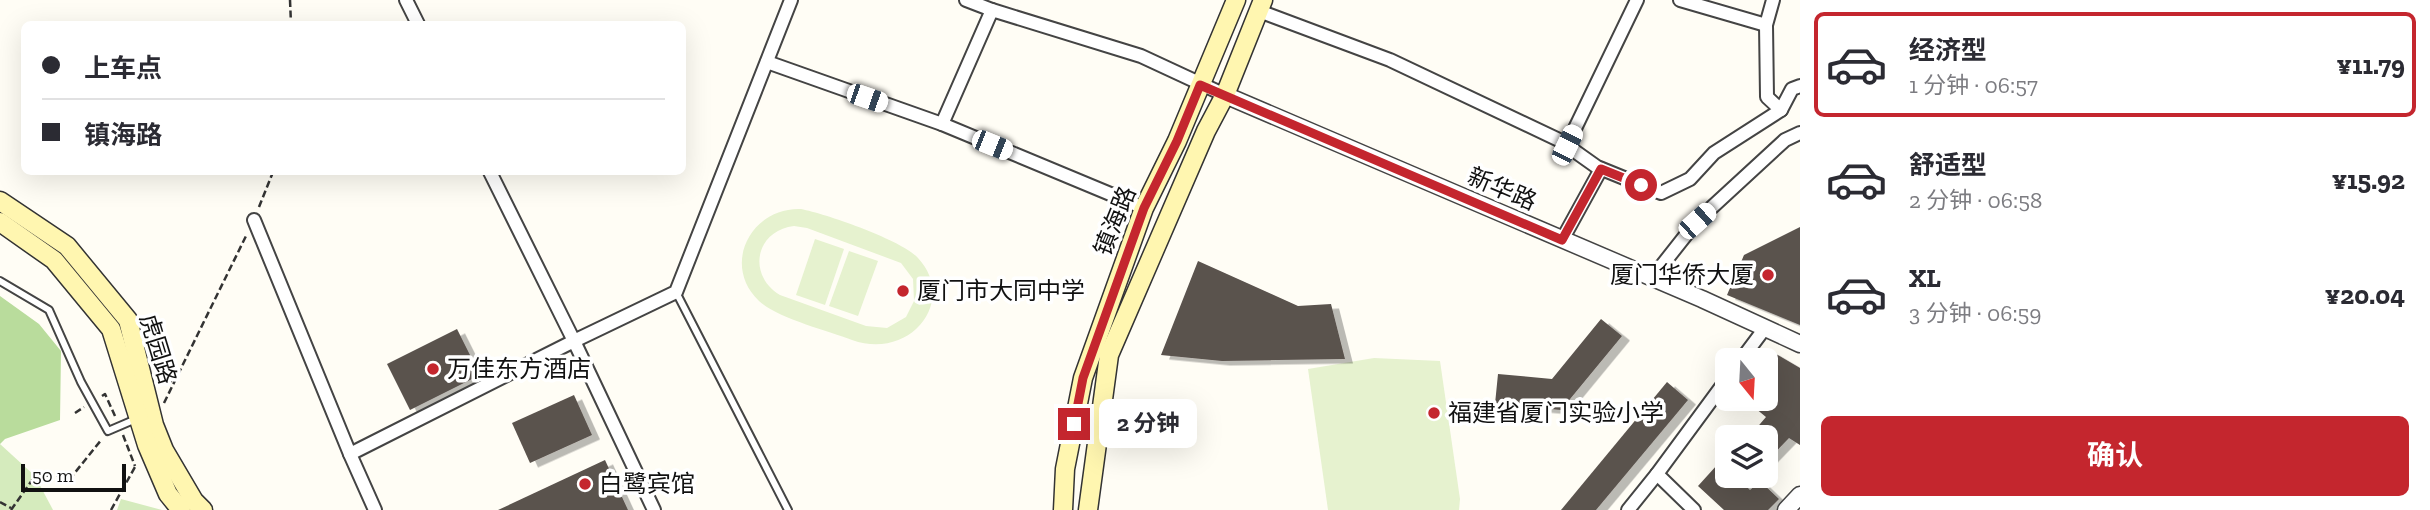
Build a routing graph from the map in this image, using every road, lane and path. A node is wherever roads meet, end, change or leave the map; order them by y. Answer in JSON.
{"nodes":[{"id":1,"x":290,"y":0,"type":"edge"},
{"id":2,"x":406,"y":0,"type":"edge"},
{"id":3,"x":792,"y":0,"type":"edge"},
{"id":4,"x":966,"y":0,"type":"edge"},
{"id":5,"x":1236,"y":0,"type":"edge"},
{"id":6,"x":1637,"y":0,"type":"edge"},
{"id":7,"x":1680,"y":0,"type":"edge"},
{"id":8,"x":1773,"y":0,"type":"edge"},
{"id":9,"x":1700,"y":3,"type":"edge"},
{"id":10,"x":1261,"y":6,"type":"edge"},
{"id":11,"x":992,"y":10,"type":"junction"},
{"id":12,"x":291,"y":21,"type":"edge"},
{"id":13,"x":416,"y":21,"type":"edge"},
{"id":14,"x":1766,"y":25,"type":"junction"},
{"id":15,"x":767,"y":62,"type":"junction"},
{"id":16,"x":1200,"y":85,"type":"junction"},
{"id":17,"x":1800,"y":86,"type":"edge"},
{"id":18,"x":1225,"y":94,"type":"junction"},
{"id":19,"x":1781,"y":110,"type":"junction"},
{"id":20,"x":942,"y":124,"type":"junction"},
{"id":21,"x":1800,"y":133,"type":"edge"},
{"id":22,"x":1567,"y":145,"type":"junction"},
{"id":23,"x":1601,"y":169,"type":"junction"},
{"id":24,"x":272,"y":175,"type":"edge"},
{"id":25,"x":492,"y":175,"type":"edge"},
{"id":26,"x":0,"y":201,"type":"edge"},
{"id":27,"x":1144,"y":208,"type":"junction"},
{"id":28,"x":254,"y":220,"type":"junction"},
{"id":29,"x":0,"y":222,"type":"edge"},
{"id":30,"x":1562,"y":240,"type":"junction"},
{"id":31,"x":1652,"y":278,"type":"junction"},
{"id":32,"x":0,"y":281,"type":"edge"},
{"id":33,"x":677,"y":292,"type":"junction"},
{"id":34,"x":1765,"y":328,"type":"junction"},
{"id":35,"x":574,"y":341,"type":"junction"},
{"id":36,"x":1800,"y":344,"type":"edge"},
{"id":37,"x":1750,"y":348,"type":"edge"},
{"id":38,"x":159,"y":370,"type":"dead end"},
{"id":39,"x":174,"y":383,"type":"junction"},
{"id":40,"x":1715,"y":395,"type":"edge"},
{"id":41,"x":112,"y":408,"type":"dead end"},
{"id":42,"x":147,"y":421,"type":"junction"},
{"id":43,"x":120,"y":426,"type":"junction"},
{"id":44,"x":108,"y":431,"type":"junction"},
{"id":45,"x":147,"y":445,"type":"junction"},
{"id":46,"x":349,"y":454,"type":"junction"},
{"id":47,"x":135,"y":466,"type":"junction"},
{"id":48,"x":1657,"y":474,"type":"junction"},
{"id":49,"x":1800,"y":495,"type":"edge"},
{"id":50,"x":0,"y":502,"type":"edge"},
{"id":51,"x":11,"y":509,"type":"edge"},
{"id":52,"x":111,"y":510,"type":"edge"},
{"id":53,"x":181,"y":510,"type":"edge"},
{"id":54,"x":202,"y":510,"type":"edge"},
{"id":55,"x":374,"y":510,"type":"edge"},
{"id":56,"x":654,"y":510,"type":"edge"},
{"id":57,"x":788,"y":510,"type":"edge"},
{"id":58,"x":1063,"y":510,"type":"edge"},
{"id":59,"x":1088,"y":510,"type":"edge"},
{"id":60,"x":1628,"y":510,"type":"edge"},
{"id":61,"x":1694,"y":510,"type":"edge"},
{"id":62,"x":1786,"y":510,"type":"edge"}],
"edges":[{"from":1,"to":12,"type":"path"},
{"from":2,"to":13,"type":"street"},
{"from":3,"to":15,"type":"street"},
{"from":4,"to":11,"type":"street"},
{"from":5,"to":16,"type":"main road","name":"镇海路"},
{"from":6,"to":22,"type":"street"},
{"from":7,"to":9,"type":"street"},
{"from":8,"to":14,"type":"street"},
{"from":9,"to":14,"type":"street"},
{"from":10,"to":18,"type":"main road","name":"镇海路"},
{"from":10,"to":22,"type":"street"},
{"from":11,"to":16,"type":"street"},
{"from":11,"to":20,"type":"street"},
{"from":14,"to":19,"type":"street"},
{"from":15,"to":20,"type":"street"},
{"from":15,"to":33,"type":"street"},
{"from":16,"to":18,"type":"street"},
{"from":16,"to":27,"type":"main road","name":"镇海路"},
{"from":17,"to":19,"type":"street"},
{"from":18,"to":30,"type":"street","name":"新华路"},
{"from":18,"to":59,"type":"main road","name":"镇海路"},
{"from":19,"to":23,"type":"street"},
{"from":20,"to":27,"type":"street"},
{"from":21,"to":31,"type":"street"},
{"from":22,"to":23,"type":"street"},
{"from":23,"to":30,"type":"street"},
{"from":24,"to":28,"type":"path"},
{"from":25,"to":35,"type":"street"},
{"from":26,"to":42,"type":"main road","name":"虎园路"},
{"from":27,"to":58,"type":"main road","name":"镇海路"},
{"from":28,"to":39,"type":"path"},
{"from":28,"to":46,"type":"street"},
{"from":29,"to":42,"type":"main road","name":"虎园路"},
{"from":30,"to":31,"type":"street","name":"新华路"},
{"from":31,"to":34,"type":"street","name":"新华路"},
{"from":32,"to":44,"type":"lane"},
{"from":33,"to":35,"type":"street"},
{"from":33,"to":57,"type":"lane"},
{"from":34,"to":36,"type":"street","name":"新华路"},
{"from":34,"to":37,"type":"street"},
{"from":35,"to":46,"type":"street"},
{"from":35,"to":56,"type":"street"},
{"from":38,"to":39,"type":"path"},
{"from":39,"to":42,"type":"path"},
{"from":40,"to":48,"type":"street"},
{"from":41,"to":43,"type":"path"},
{"from":42,"to":43,"type":"lane"},
{"from":42,"to":45,"type":"main road","name":"虎园路"},
{"from":42,"to":54,"type":"main road","name":"虎园路"},
{"from":43,"to":44,"type":"lane"},
{"from":43,"to":47,"type":"path"},
{"from":44,"to":51,"type":"path"},
{"from":45,"to":47,"type":"path"},
{"from":45,"to":53,"type":"main road","name":"虎园路"},
{"from":46,"to":55,"type":"street"},
{"from":47,"to":52,"type":"path"},
{"from":48,"to":60,"type":"street"},
{"from":48,"to":61,"type":"street"},
{"from":49,"to":62,"type":"street"},
{"from":50,"to":51,"type":"path"}]}
